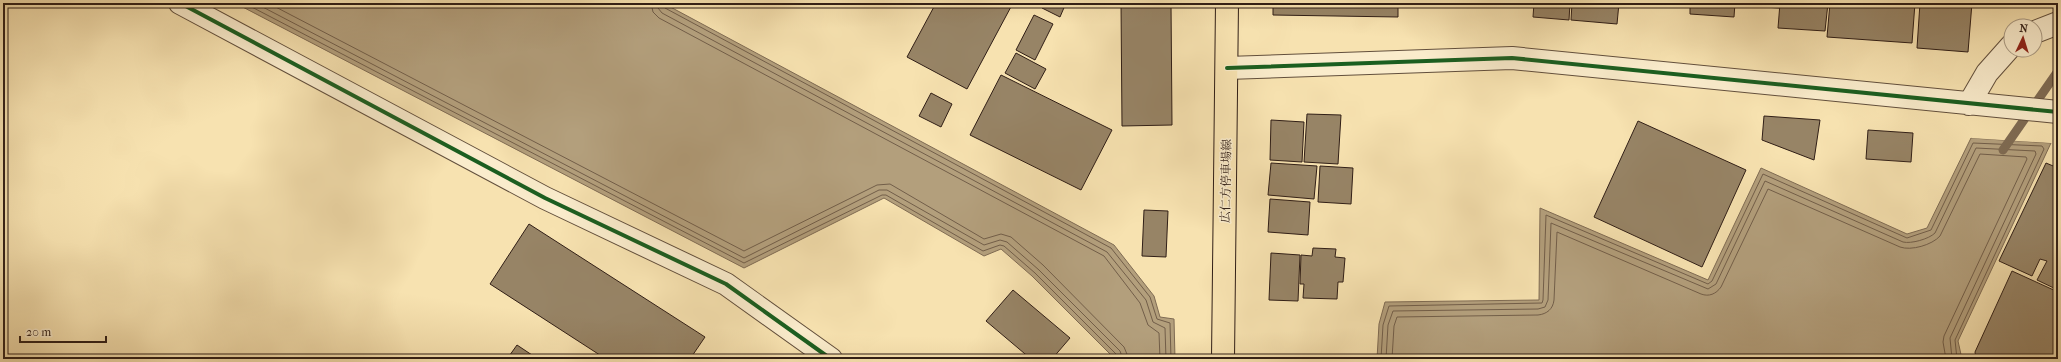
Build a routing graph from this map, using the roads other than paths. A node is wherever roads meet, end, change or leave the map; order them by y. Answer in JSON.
{"nodes":[{"id":1,"x":180,"y":3,"type":"edge"},
{"id":2,"x":1227,"y":3,"type":"edge"},
{"id":3,"x":2058,"y":23,"type":"edge"},
{"id":4,"x":2043,"y":29,"type":"edge"},
{"id":5,"x":2003,"y":55,"type":"edge"},
{"id":6,"x":1227,"y":68,"type":"junction"},
{"id":7,"x":1980,"y":105,"type":"junction"},
{"id":8,"x":2058,"y":112,"type":"edge"},
{"id":9,"x":831,"y":359,"type":"edge"},
{"id":10,"x":1224,"y":359,"type":"edge"}],
"edges":[{"from":1,"to":9,"type":"street"},
{"from":2,"to":6,"type":"main road","name":"広仁方停車場線"},
{"from":3,"to":4,"type":"street"},
{"from":5,"to":7,"type":"street"},
{"from":6,"to":7,"type":"street"},
{"from":6,"to":10,"type":"main road","name":"広仁方停車場線"},
{"from":7,"to":8,"type":"street"}]}
